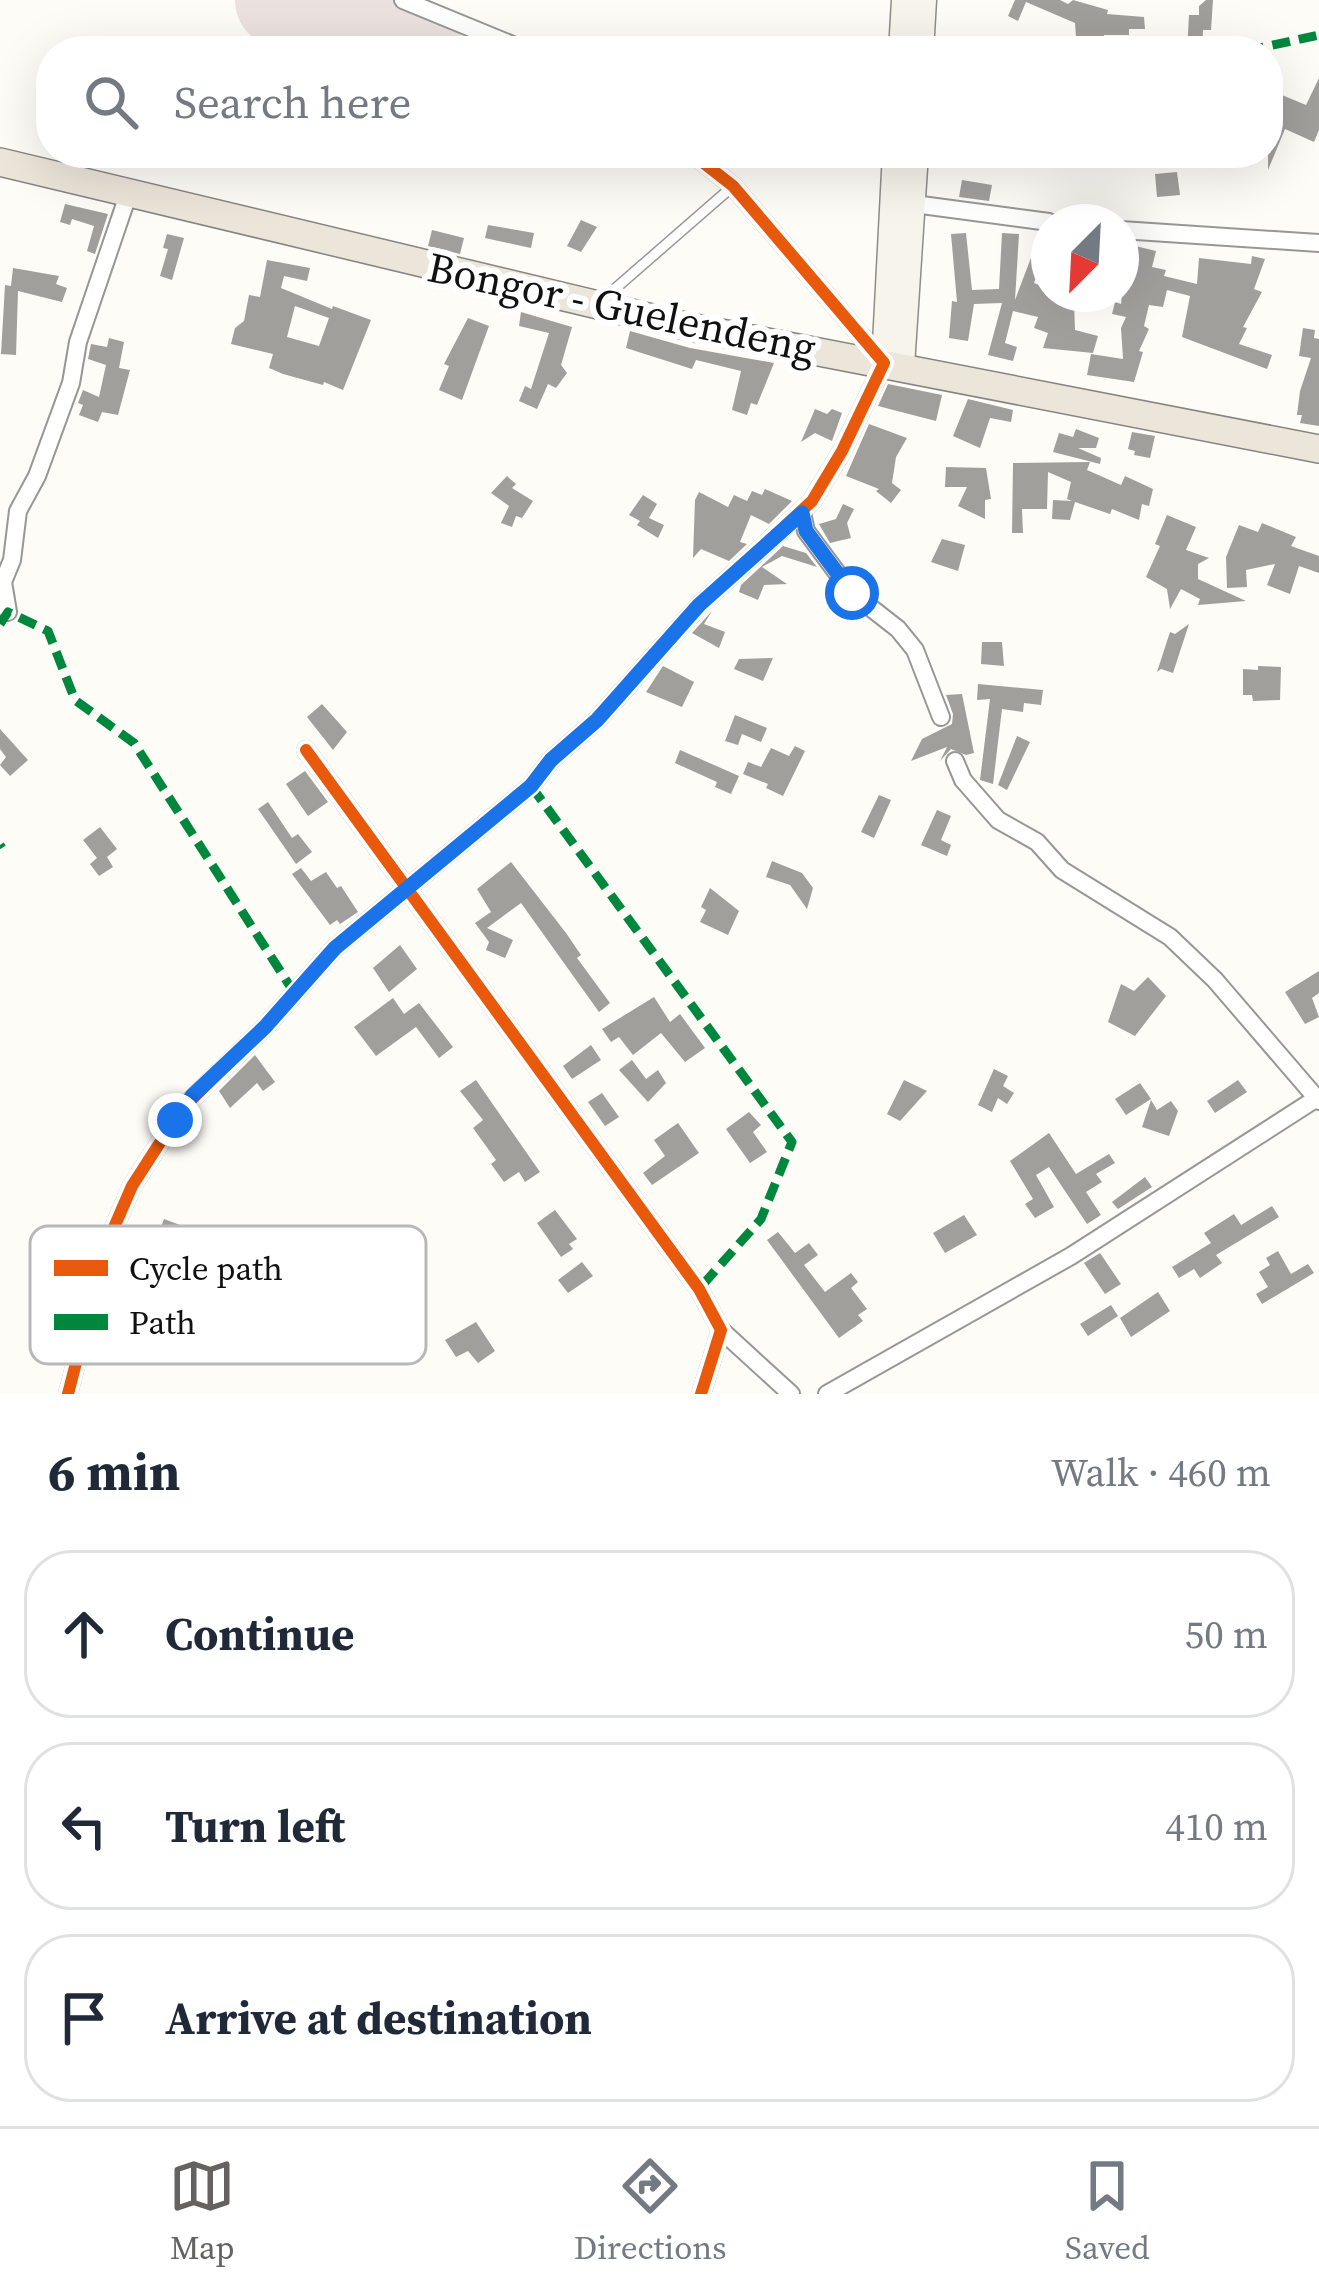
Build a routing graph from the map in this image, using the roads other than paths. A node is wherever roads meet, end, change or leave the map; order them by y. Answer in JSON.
{"nodes":[{"id":1,"x":403,"y":0,"type":"edge"},
{"id":2,"x":904,"y":0,"type":"edge"},
{"id":3,"x":924,"y":0,"type":"edge"},
{"id":4,"x":491,"y":36,"type":"edge"},
{"id":5,"x":902,"y":36,"type":"edge"},
{"id":6,"x":922,"y":36,"type":"edge"},
{"id":7,"x":710,"y":168,"type":"edge"},
{"id":8,"x":896,"y":168,"type":"edge"},
{"id":9,"x":915,"y":168,"type":"edge"},
{"id":10,"x":6,"y":169,"type":"edge"},
{"id":11,"x":733,"y":186,"type":"junction"},
{"id":12,"x":128,"y":195,"type":"junction"},
{"id":13,"x":914,"y":204,"type":"junction"},
{"id":14,"x":1031,"y":220,"type":"edge"},
{"id":15,"x":1139,"y":231,"type":"edge"},
{"id":16,"x":1319,"y":243,"type":"edge"},
{"id":17,"x":597,"y":304,"type":"junction"},
{"id":18,"x":893,"y":364,"type":"junction"},
{"id":19,"x":1319,"y":449,"type":"edge"},
{"id":20,"x":802,"y":513,"type":"junction"},
{"id":21,"x":8,"y":612,"type":"dead end"},
{"id":22,"x":941,"y":717,"type":"dead end"},
{"id":23,"x":306,"y":750,"type":"dead end"},
{"id":24,"x":956,"y":761,"type":"dead end"},
{"id":25,"x":409,"y":886,"type":"junction"},
{"id":26,"x":1318,"y":1100,"type":"edge"},
{"id":27,"x":115,"y":1226,"type":"edge"},
{"id":28,"x":722,"y":1330,"type":"junction"},
{"id":29,"x":76,"y":1364,"type":"edge"},
{"id":30,"x":68,"y":1394,"type":"edge"},
{"id":31,"x":700,"y":1394,"type":"edge"},
{"id":32,"x":791,"y":1394,"type":"edge"},
{"id":33,"x":827,"y":1394,"type":"edge"}],
"edges":[{"from":1,"to":4,"type":"street"},
{"from":2,"to":5,"type":"main road"},
{"from":3,"to":6,"type":"main road"},
{"from":7,"to":11,"type":"street"},
{"from":8,"to":18,"type":"main road"},
{"from":9,"to":13,"type":"main road"},
{"from":10,"to":12,"type":"highway","name":"Bongor - Guelendeng"},
{"from":11,"to":17,"type":"lane"},
{"from":11,"to":18,"type":"street"},
{"from":12,"to":17,"type":"highway","name":"Bongor - Guelendeng"},
{"from":12,"to":21,"type":"street"},
{"from":13,"to":14,"type":"street"},
{"from":13,"to":18,"type":"main road"},
{"from":15,"to":16,"type":"street"},
{"from":17,"to":18,"type":"highway","name":"Bongor - Guelendeng"},
{"from":18,"to":19,"type":"highway","name":"Bongor - Guelendeng"},
{"from":18,"to":20,"type":"street"},
{"from":20,"to":22,"type":"street"},
{"from":20,"to":25,"type":"street"},
{"from":23,"to":25,"type":"street"},
{"from":24,"to":26,"type":"street"},
{"from":25,"to":27,"type":"street"},
{"from":25,"to":28,"type":"street"},
{"from":26,"to":33,"type":"street"},
{"from":28,"to":31,"type":"street"},
{"from":28,"to":32,"type":"street"},
{"from":29,"to":30,"type":"street"}]}
